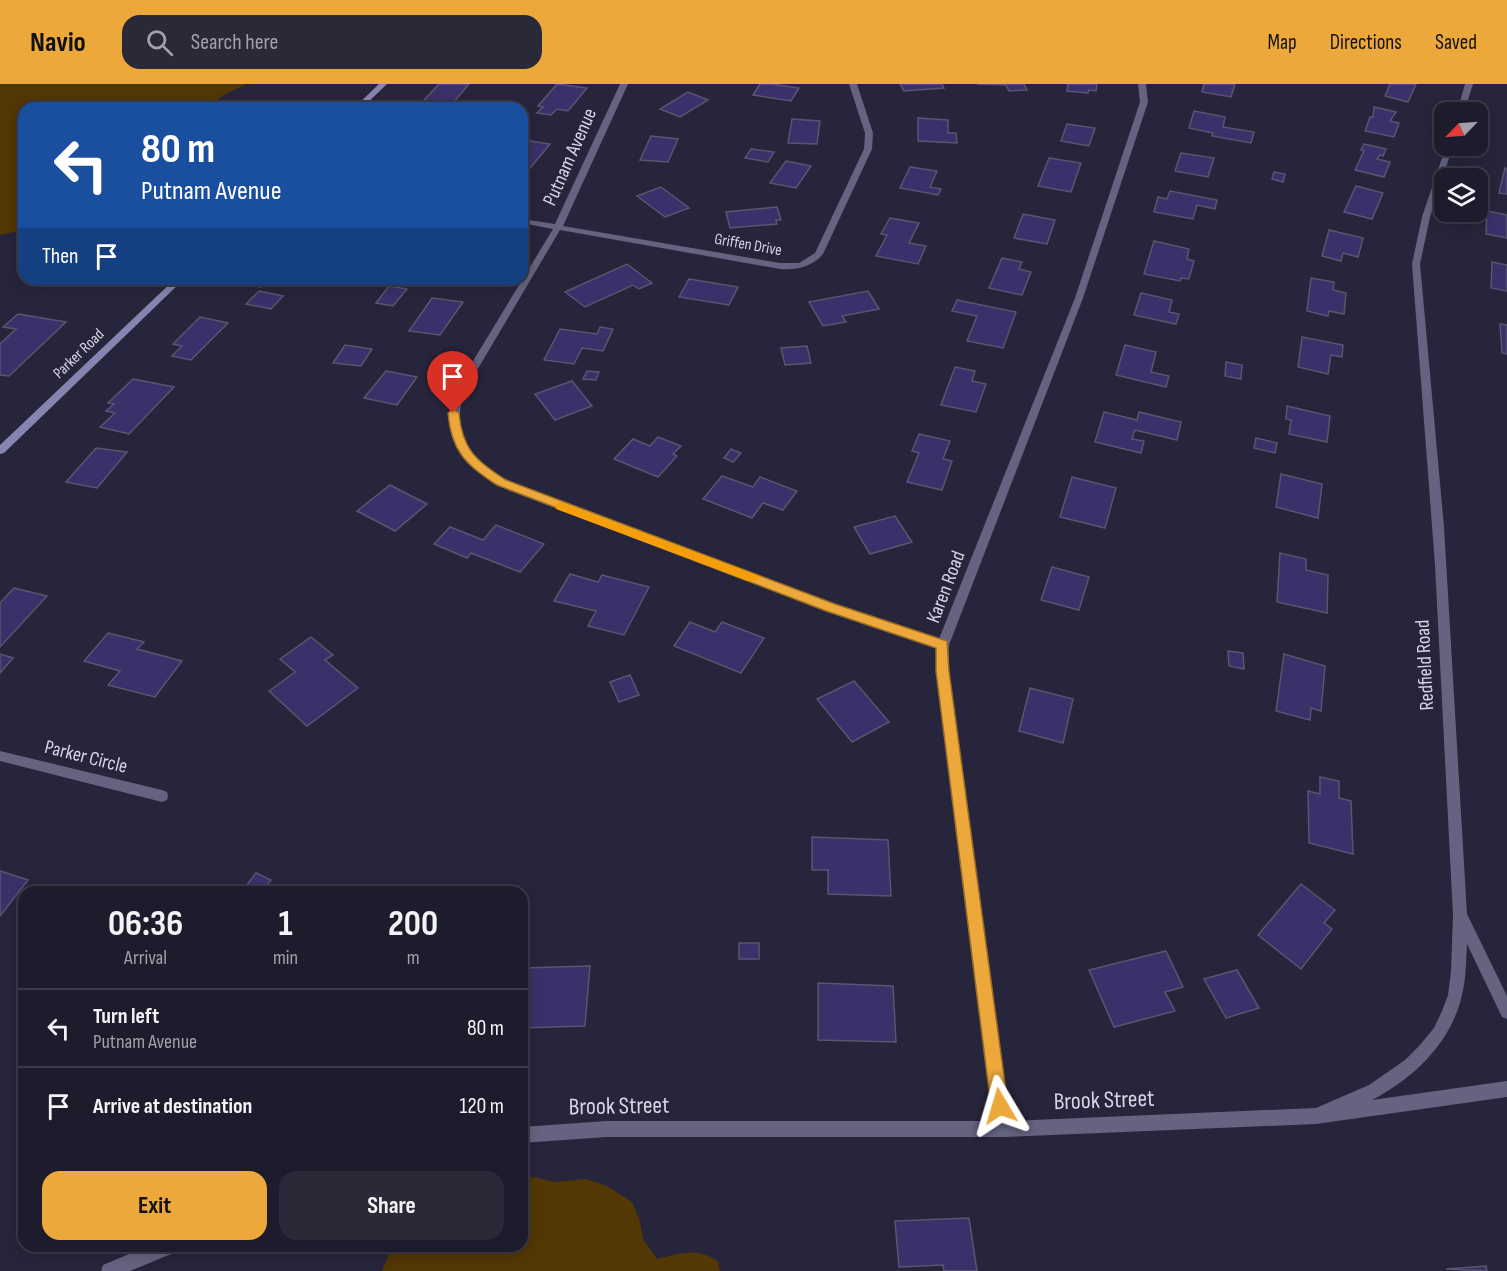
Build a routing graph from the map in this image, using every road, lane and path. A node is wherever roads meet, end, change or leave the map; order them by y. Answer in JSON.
{"nodes":[{"id":1,"x":383,"y":84,"type":"edge"},
{"id":2,"x":624,"y":84,"type":"edge"},
{"id":3,"x":853,"y":84,"type":"edge"},
{"id":4,"x":1142,"y":84,"type":"edge"},
{"id":5,"x":1468,"y":84,"type":"edge"},
{"id":6,"x":364,"y":102,"type":"edge"},
{"id":7,"x":1463,"y":102,"type":"edge"},
{"id":8,"x":1447,"y":156,"type":"edge"},
{"id":9,"x":528,"y":222,"type":"edge"},
{"id":10,"x":558,"y":227,"type":"junction"},
{"id":11,"x":528,"y":277,"type":"edge"},
{"id":12,"x":174,"y":285,"type":"edge"},
{"id":13,"x":523,"y":285,"type":"edge"},
{"id":14,"x":0,"y":451,"type":"edge"},
{"id":15,"x":943,"y":645,"type":"junction"},
{"id":16,"x":0,"y":756,"type":"edge"},
{"id":17,"x":162,"y":796,"type":"dead end"},
{"id":18,"x":1459,"y":911,"type":"junction"},
{"id":19,"x":1507,"y":1012,"type":"edge"},
{"id":20,"x":1507,"y":1089,"type":"edge"},
{"id":21,"x":1316,"y":1116,"type":"junction"},
{"id":22,"x":1003,"y":1129,"type":"junction"},
{"id":23,"x":528,"y":1135,"type":"edge"},
{"id":24,"x":155,"y":1252,"type":"edge"},
{"id":25,"x":109,"y":1271,"type":"edge"}],
"edges":[{"from":1,"to":6,"type":"street"},
{"from":2,"to":10,"type":"street","name":"Putnam Avenue"},
{"from":3,"to":10,"type":"street","name":"Griffen Drive"},
{"from":4,"to":15,"type":"street","name":"Karen Road"},
{"from":5,"to":7,"type":"street"},
{"from":8,"to":18,"type":"street","name":"Redfield Road"},
{"from":9,"to":10,"type":"street","name":"Griffen Drive"},
{"from":10,"to":11,"type":"street","name":"Putnam Avenue"},
{"from":12,"to":14,"type":"street","name":"Parker Road"},
{"from":13,"to":15,"type":"street","name":"Putnam Avenue"},
{"from":15,"to":22,"type":"street","name":"Karen Road"},
{"from":16,"to":17,"type":"street","name":"Parker Circle"},
{"from":18,"to":19,"type":"street"},
{"from":18,"to":21,"type":"street","name":"Redfield Road"},
{"from":20,"to":21,"type":"street","name":"Brook Street"},
{"from":21,"to":22,"type":"street","name":"Brook Street"},
{"from":22,"to":23,"type":"street","name":"Brook Street"},
{"from":24,"to":25,"type":"street"}]}
